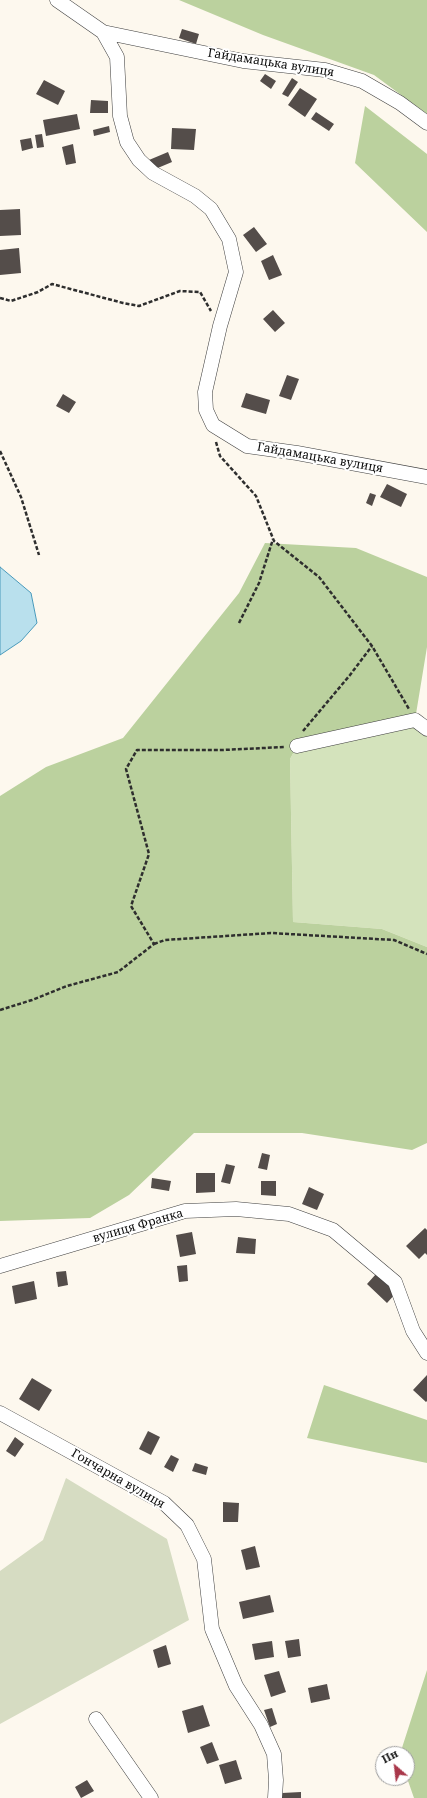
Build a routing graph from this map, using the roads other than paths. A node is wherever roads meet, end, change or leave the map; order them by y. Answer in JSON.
{"nodes":[{"id":1,"x":57,"y":0,"type":"edge"},
{"id":2,"x":103,"y":32,"type":"junction"},
{"id":3,"x":427,"y":123,"type":"edge"},
{"id":4,"x":427,"y":477,"type":"edge"},
{"id":5,"x":427,"y":729,"type":"edge"},
{"id":6,"x":294,"y":746,"type":"road end"},
{"id":7,"x":0,"y":1266,"type":"edge"},
{"id":8,"x":427,"y":1353,"type":"edge"},
{"id":9,"x":0,"y":1413,"type":"edge"},
{"id":10,"x":96,"y":1719,"type":"dead end"},
{"id":11,"x":151,"y":1798,"type":"edge"},
{"id":12,"x":276,"y":1798,"type":"edge"}],
"edges":[{"from":1,"to":2,"type":"street","name":"Гайдамацька вулиця"},
{"from":2,"to":3,"type":"street","name":"Гайдамацька вулиця"},
{"from":2,"to":4,"type":"street","name":"Гайдамацька вулиця"},
{"from":5,"to":6,"type":"street"},
{"from":7,"to":8,"type":"street","name":"вулиця Франка"},
{"from":9,"to":12,"type":"street","name":"Гончарна вулиця"},
{"from":10,"to":11,"type":"street"}]}
